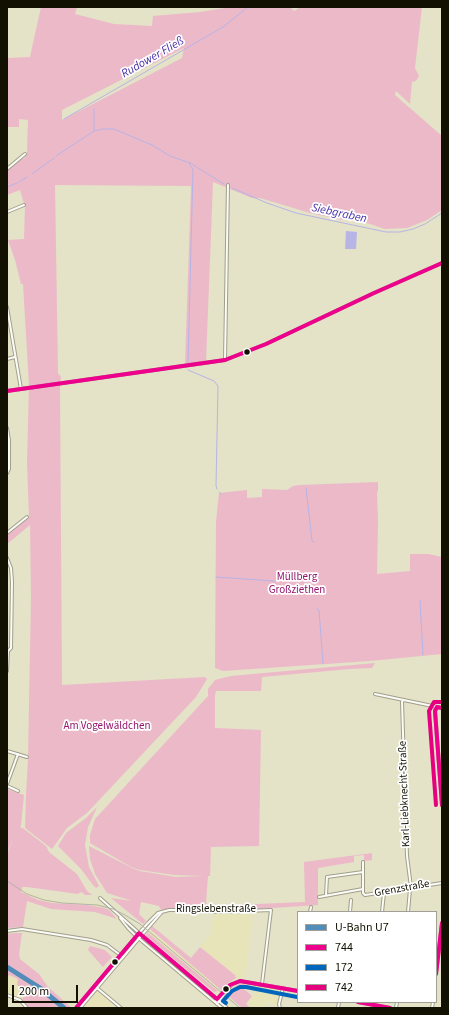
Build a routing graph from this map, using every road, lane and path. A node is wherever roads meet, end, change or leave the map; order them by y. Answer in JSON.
{"nodes":[{"id":1,"x":25,"y":154,"type":"dead end"},
{"id":2,"x":7,"y":169,"type":"edge"},
{"id":3,"x":228,"y":184,"type":"dead end"},
{"id":4,"x":24,"y":205,"type":"dead end"},
{"id":5,"x":7,"y":212,"type":"edge"},
{"id":6,"x":442,"y":263,"type":"edge"},
{"id":7,"x":7,"y":307,"type":"edge"},
{"id":8,"x":15,"y":357,"type":"junction"},
{"id":9,"x":7,"y":359,"type":"edge"},
{"id":10,"x":225,"y":360,"type":"junction"},
{"id":11,"x":21,"y":389,"type":"junction"},
{"id":12,"x":7,"y":392,"type":"edge"},
{"id":13,"x":7,"y":428,"type":"edge"},
{"id":14,"x":7,"y":472,"type":"edge"},
{"id":15,"x":26,"y":517,"type":"dead end"},
{"id":16,"x":7,"y":533,"type":"edge"},
{"id":17,"x":7,"y":558,"type":"edge"},
{"id":18,"x":8,"y":650,"type":"edge"},
{"id":19,"x":7,"y":671,"type":"edge"},
{"id":20,"x":375,"y":694,"type":"dead end"},
{"id":21,"x":403,"y":700,"type":"junction"},
{"id":22,"x":437,"y":708,"type":"junction"},
{"id":23,"x":442,"y":708,"type":"edge"},
{"id":24,"x":7,"y":751,"type":"edge"},
{"id":25,"x":18,"y":754,"type":"junction"},
{"id":26,"x":27,"y":757,"type":"dead end"},
{"id":27,"x":7,"y":785,"type":"edge"},
{"id":28,"x":18,"y":791,"type":"dead end"},
{"id":29,"x":442,"y":805,"type":"edge"},
{"id":30,"x":363,"y":862,"type":"dead end"},
{"id":31,"x":363,"y":872,"type":"junction"},
{"id":32,"x":442,"y":883,"type":"edge"},
{"id":33,"x":411,"y":888,"type":"junction"},
{"id":34,"x":363,"y":889,"type":"junction"},
{"id":35,"x":384,"y":893,"type":"dead end"},
{"id":36,"x":326,"y":895,"type":"junction"},
{"id":37,"x":319,"y":897,"type":"dead end"},
{"id":38,"x":100,"y":898,"type":"dead end"},
{"id":39,"x":351,"y":900,"type":"dead end"},
{"id":40,"x":311,"y":907,"type":"dead end"},
{"id":41,"x":310,"y":911,"type":"edge"},
{"id":42,"x":350,"y":911,"type":"edge"},
{"id":43,"x":382,"y":911,"type":"edge"},
{"id":44,"x":408,"y":911,"type":"edge"},
{"id":45,"x":118,"y":916,"type":"junction"},
{"id":46,"x":442,"y":924,"type":"edge"},
{"id":47,"x":7,"y":931,"type":"edge"},
{"id":48,"x":140,"y":934,"type":"junction"},
{"id":49,"x":138,"y":937,"type":"junction"},
{"id":50,"x":438,"y":953,"type":"junction"},
{"id":51,"x":442,"y":954,"type":"edge"},
{"id":52,"x":122,"y":956,"type":"junction"},
{"id":53,"x":437,"y":964,"type":"edge"},
{"id":54,"x":262,"y":984,"type":"junction"},
{"id":55,"x":96,"y":987,"type":"junction"},
{"id":56,"x":283,"y":988,"type":"junction"},
{"id":57,"x":297,"y":991,"type":"edge"},
{"id":58,"x":7,"y":995,"type":"edge"},
{"id":59,"x":217,"y":1002,"type":"junction"},
{"id":60,"x":372,"y":1003,"type":"edge"},
{"id":61,"x":27,"y":1008,"type":"edge"},
{"id":62,"x":76,"y":1008,"type":"edge"},
{"id":63,"x":80,"y":1008,"type":"edge"},
{"id":64,"x":121,"y":1008,"type":"edge"},
{"id":65,"x":222,"y":1008,"type":"edge"},
{"id":66,"x":227,"y":1008,"type":"edge"},
{"id":67,"x":280,"y":1008,"type":"edge"},
{"id":68,"x":390,"y":1008,"type":"edge"}],
"edges":[{"from":1,"to":2,"type":"street"},
{"from":3,"to":10,"type":"street"},
{"from":4,"to":5,"type":"street"},
{"from":6,"to":10,"type":"street"},
{"from":7,"to":8,"type":"street"},
{"from":8,"to":9,"type":"street"},
{"from":8,"to":11,"type":"street"},
{"from":10,"to":11,"type":"street"},
{"from":11,"to":12,"type":"street"},
{"from":13,"to":14,"type":"street"},
{"from":15,"to":16,"type":"street"},
{"from":17,"to":18,"type":"street"},
{"from":18,"to":19,"type":"street"},
{"from":20,"to":21,"type":"street"},
{"from":21,"to":22,"type":"street"},
{"from":21,"to":33,"type":"street","name":"Karl-Liebknecht-Straße"},
{"from":22,"to":23,"type":"street"},
{"from":22,"to":29,"type":"street"},
{"from":24,"to":25,"type":"street"},
{"from":25,"to":26,"type":"street"},
{"from":25,"to":27,"type":"street"},
{"from":27,"to":28,"type":"street"},
{"from":30,"to":31,"type":"street"},
{"from":31,"to":34,"type":"street"},
{"from":31,"to":36,"type":"street"},
{"from":32,"to":33,"type":"street","name":"Grenzstraße"},
{"from":33,"to":34,"type":"street","name":"Grenzstraße"},
{"from":33,"to":44,"type":"street","name":"Karl-Liebknecht-Straße"},
{"from":34,"to":36,"type":"street"},
{"from":35,"to":43,"type":"street"},
{"from":36,"to":37,"type":"street"},
{"from":38,"to":45,"type":"street"},
{"from":39,"to":42,"type":"street"},
{"from":40,"to":41,"type":"street"},
{"from":45,"to":48,"type":"street"},
{"from":45,"to":49,"type":"street"},
{"from":46,"to":50,"type":"street"},
{"from":47,"to":52,"type":"street"},
{"from":48,"to":49,"type":"street","name":"Ringslebenstraße"},
{"from":48,"to":54,"type":"street","name":"Ringslebenstraße"},
{"from":48,"to":59,"type":"street"},
{"from":49,"to":52,"type":"street","name":"Ringslebenstraße"},
{"from":49,"to":59,"type":"street"},
{"from":50,"to":51,"type":"street"},
{"from":50,"to":53,"type":"street"},
{"from":52,"to":55,"type":"street","name":"Ringslebenstraße"},
{"from":54,"to":56,"type":"street"},
{"from":54,"to":59,"type":"street"},
{"from":55,"to":62,"type":"street"},
{"from":55,"to":63,"type":"street"},
{"from":55,"to":64,"type":"street"},
{"from":56,"to":57,"type":"street"},
{"from":56,"to":67,"type":"street"},
{"from":58,"to":61,"type":"street"},
{"from":59,"to":65,"type":"street"},
{"from":59,"to":66,"type":"street"},
{"from":60,"to":68,"type":"street"}]}
